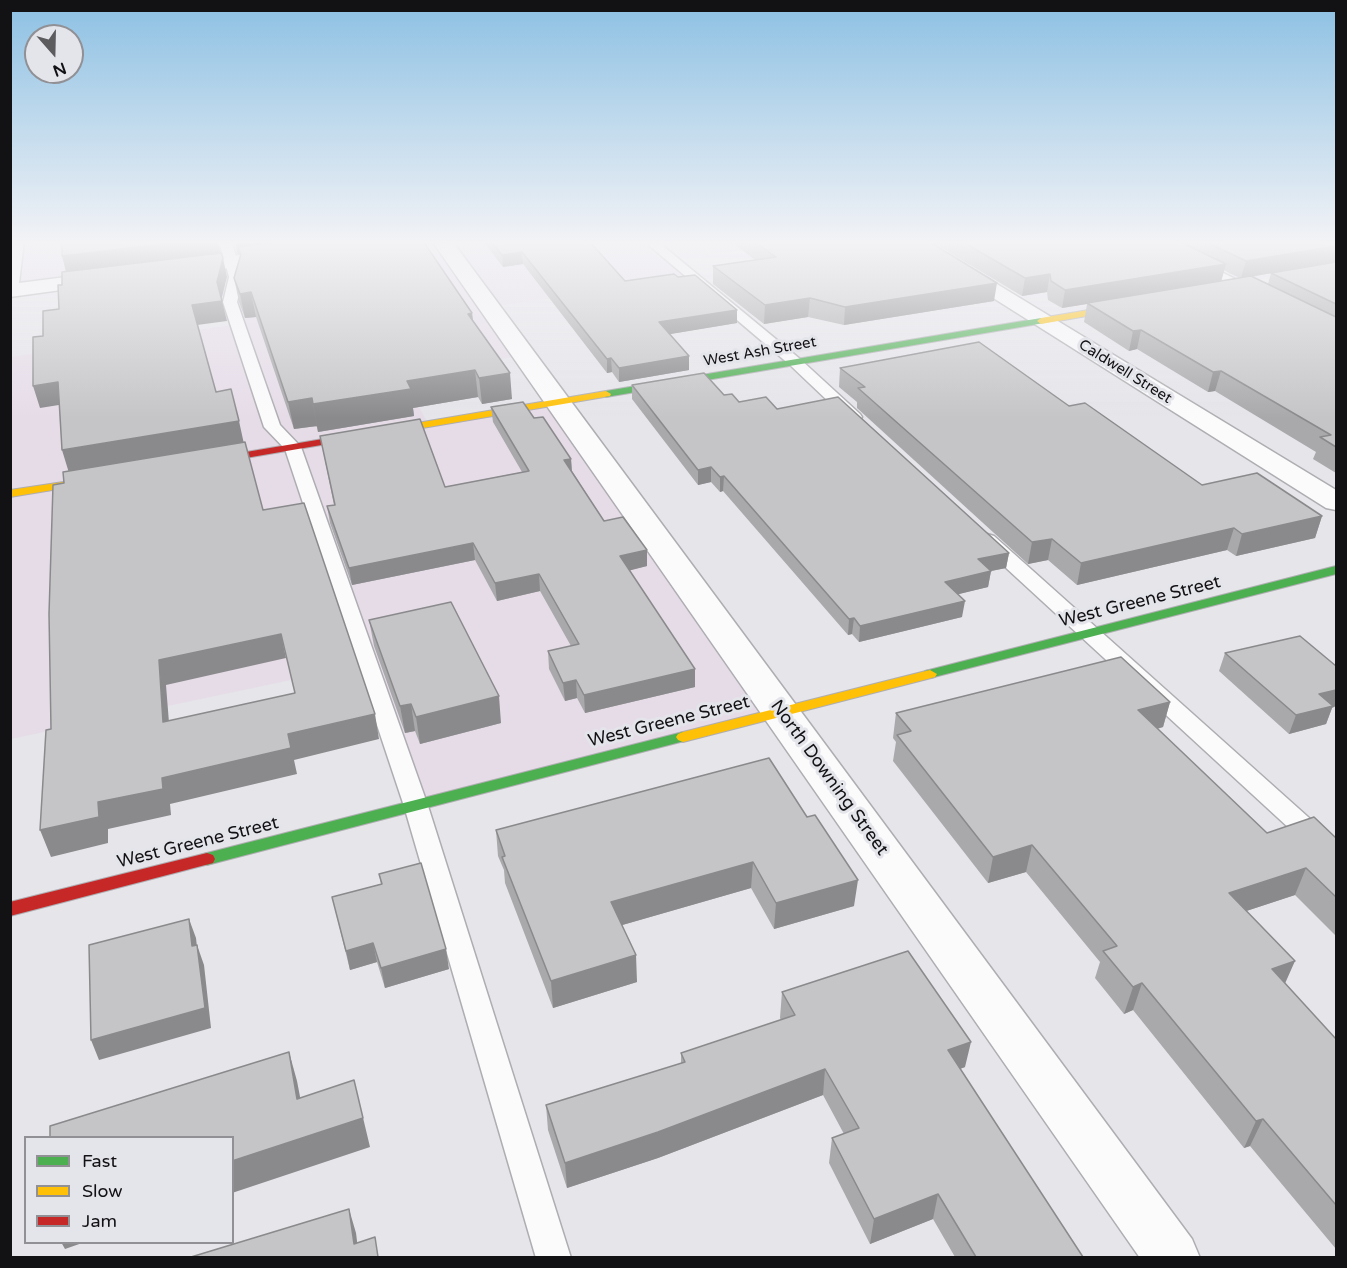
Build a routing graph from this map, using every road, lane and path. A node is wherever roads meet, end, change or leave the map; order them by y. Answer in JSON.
{"nodes":[{"id":1,"x":230,"y":300,"type":"edge"},
{"id":2,"x":485,"y":300,"type":"edge"},
{"id":3,"x":721,"y":300,"type":"edge"},
{"id":4,"x":1008,"y":300,"type":"edge"},
{"id":5,"x":1148,"y":303,"type":"edge"},
{"id":6,"x":1042,"y":321,"type":"junction"},
{"id":7,"x":795,"y":362,"type":"junction"},
{"id":8,"x":558,"y":402,"type":"junction"},
{"id":9,"x":864,"y":426,"type":"edge"},
{"id":10,"x":293,"y":447,"type":"junction"},
{"id":11,"x":187,"y":465,"type":"edge"},
{"id":12,"x":117,"y":477,"type":"edge"},
{"id":13,"x":10,"y":494,"type":"edge"},
{"id":14,"x":1336,"y":502,"type":"edge"},
{"id":15,"x":976,"y":530,"type":"edge"},
{"id":16,"x":1336,"y":570,"type":"edge"},
{"id":17,"x":1089,"y":633,"type":"junction"},
{"id":18,"x":781,"y":712,"type":"junction"},
{"id":19,"x":416,"y":806,"type":"junction"},
{"id":20,"x":1336,"y":856,"type":"edge"},
{"id":21,"x":10,"y":909,"type":"edge"},
{"id":22,"x":554,"y":1257,"type":"edge"},
{"id":23,"x":1173,"y":1257,"type":"edge"}],
"edges":[{"from":1,"to":10,"type":"lane"},
{"from":2,"to":8,"type":"street","name":"North Downing Street"},
{"from":3,"to":7,"type":"lane"},
{"from":4,"to":6,"type":"street","name":"Caldwell Street"},
{"from":5,"to":6,"type":"street","name":"West Ash Street"},
{"from":6,"to":7,"type":"street","name":"West Ash Street"},
{"from":6,"to":14,"type":"street","name":"Caldwell Street"},
{"from":7,"to":8,"type":"street","name":"West Ash Street"},
{"from":7,"to":9,"type":"lane"},
{"from":8,"to":10,"type":"street","name":"West Ash Street"},
{"from":8,"to":18,"type":"street","name":"North Downing Street"},
{"from":10,"to":11,"type":"street","name":"West Ash Street"},
{"from":10,"to":19,"type":"lane"},
{"from":12,"to":13,"type":"street"},
{"from":15,"to":17,"type":"lane"},
{"from":16,"to":17,"type":"street","name":"West Greene Street"},
{"from":17,"to":18,"type":"street","name":"West Greene Street"},
{"from":17,"to":20,"type":"lane"},
{"from":18,"to":19,"type":"street","name":"West Greene Street"},
{"from":18,"to":23,"type":"street","name":"North Downing Street"},
{"from":19,"to":21,"type":"street","name":"West Greene Street"},
{"from":19,"to":22,"type":"lane"}]}
